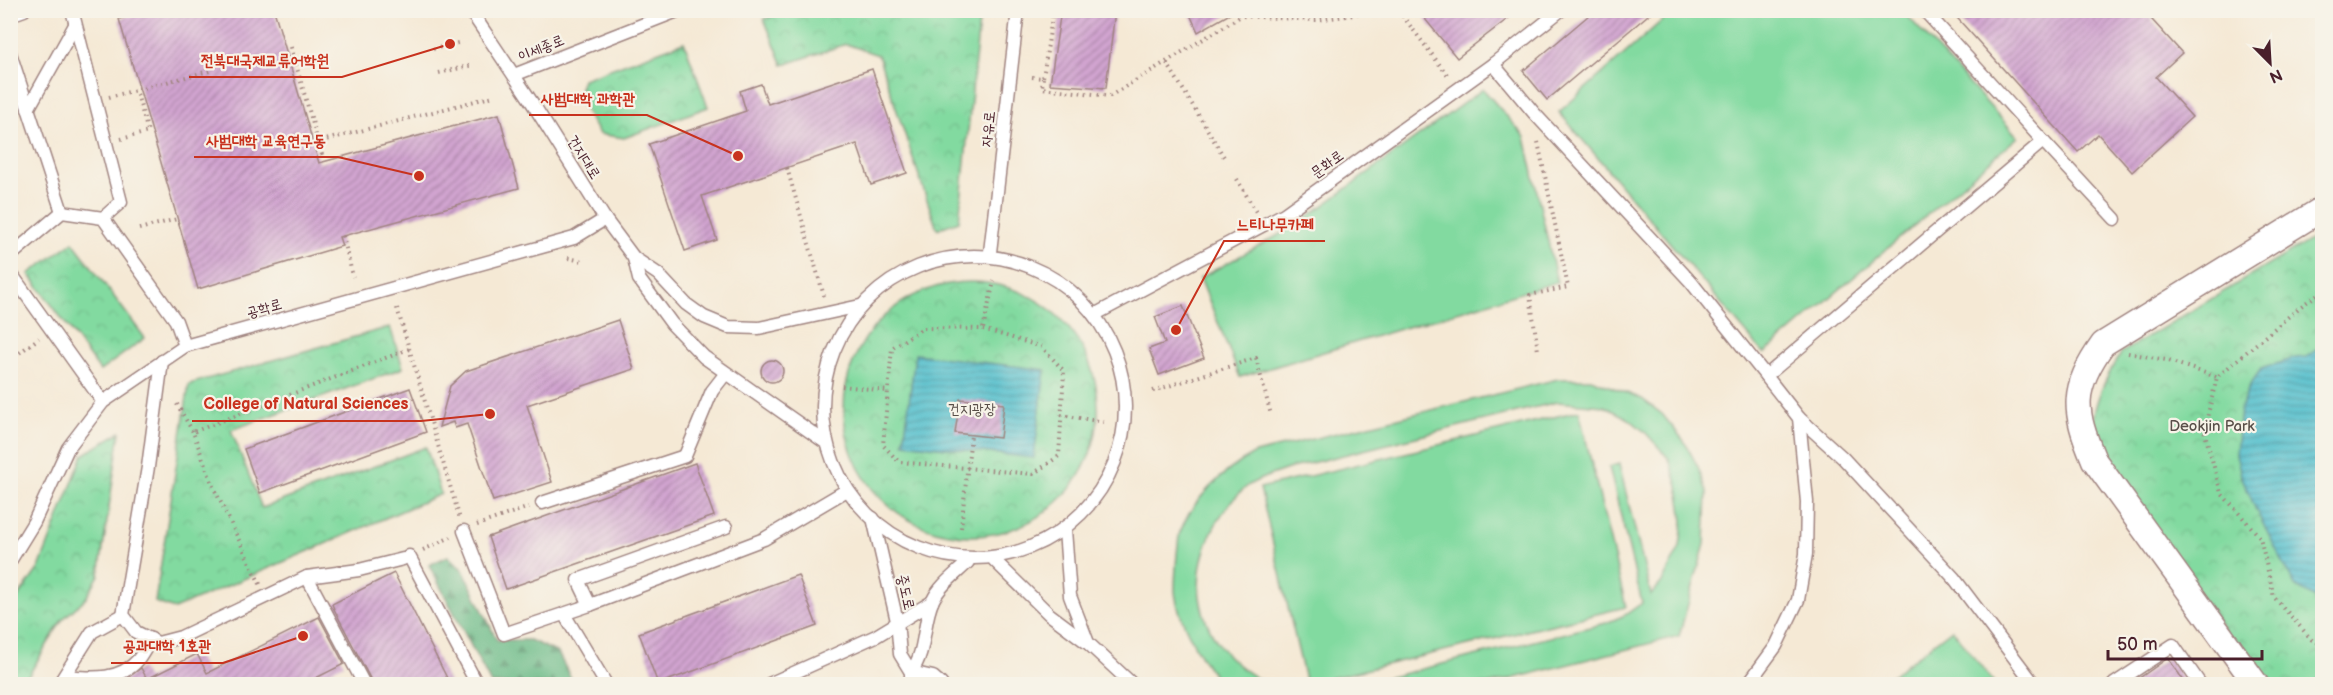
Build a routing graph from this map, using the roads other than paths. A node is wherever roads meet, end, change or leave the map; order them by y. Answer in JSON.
{"nodes":[{"id":1,"x":24,"y":10,"type":"edge"},
{"id":2,"x":72,"y":10,"type":"edge"},
{"id":3,"x":470,"y":10,"type":"edge"},
{"id":4,"x":680,"y":10,"type":"edge"},
{"id":5,"x":1018,"y":10,"type":"edge"},
{"id":6,"x":1561,"y":10,"type":"edge"},
{"id":7,"x":1924,"y":10,"type":"edge"},
{"id":8,"x":10,"y":15,"type":"edge"},
{"id":9,"x":75,"y":25,"type":"junction"},
{"id":10,"x":10,"y":53,"type":"edge"},
{"id":11,"x":1493,"y":64,"type":"junction"},
{"id":12,"x":514,"y":75,"type":"junction"},
{"id":13,"x":28,"y":109,"type":"junction"},
{"id":14,"x":2043,"y":141,"type":"junction"},
{"id":15,"x":2322,"y":209,"type":"edge"},
{"id":16,"x":62,"y":212,"type":"junction"},
{"id":17,"x":103,"y":218,"type":"junction"},
{"id":18,"x":605,"y":219,"type":"junction"},
{"id":19,"x":2115,"y":219,"type":"dead end"},
{"id":20,"x":990,"y":252,"type":"junction"},
{"id":21,"x":10,"y":256,"type":"edge"},
{"id":22,"x":634,"y":258,"type":"junction"},
{"id":23,"x":10,"y":272,"type":"edge"},
{"id":24,"x":860,"y":306,"type":"junction"},
{"id":25,"x":1094,"y":315,"type":"junction"},
{"id":26,"x":185,"y":346,"type":"junction"},
{"id":27,"x":162,"y":361,"type":"junction"},
{"id":28,"x":726,"y":373,"type":"junction"},
{"id":29,"x":1766,"y":376,"type":"junction"},
{"id":30,"x":103,"y":402,"type":"junction"},
{"id":31,"x":1799,"y":418,"type":"junction"},
{"id":32,"x":825,"y":442,"type":"junction"},
{"id":33,"x":847,"y":489,"type":"junction"},
{"id":34,"x":542,"y":503,"type":"road end"},
{"id":35,"x":873,"y":518,"type":"junction"},
{"id":36,"x":726,"y":527,"type":"dead end"},
{"id":37,"x":1065,"y":530,"type":"junction"},
{"id":38,"x":464,"y":531,"type":"road end"},
{"id":39,"x":994,"y":560,"type":"junction"},
{"id":40,"x":10,"y":561,"type":"edge"},
{"id":41,"x":968,"y":562,"type":"junction"},
{"id":42,"x":308,"y":577,"type":"junction"},
{"id":43,"x":932,"y":602,"type":"junction"},
{"id":44,"x":590,"y":605,"type":"junction"},
{"id":45,"x":564,"y":614,"type":"junction"},
{"id":46,"x":123,"y":615,"type":"junction"},
{"id":47,"x":897,"y":621,"type":"junction"},
{"id":48,"x":151,"y":639,"type":"junction"},
{"id":49,"x":1089,"y":644,"type":"junction"},
{"id":50,"x":911,"y":678,"type":"edge"},
{"id":51,"x":62,"y":680,"type":"edge"},
{"id":52,"x":364,"y":684,"type":"edge"},
{"id":53,"x":477,"y":684,"type":"edge"},
{"id":54,"x":606,"y":684,"type":"edge"},
{"id":55,"x":769,"y":684,"type":"edge"},
{"id":56,"x":941,"y":684,"type":"edge"},
{"id":57,"x":1132,"y":684,"type":"edge"},
{"id":58,"x":1748,"y":684,"type":"edge"},
{"id":59,"x":2034,"y":684,"type":"edge"},
{"id":60,"x":2114,"y":684,"type":"edge"},
{"id":61,"x":2200,"y":684,"type":"edge"},
{"id":62,"x":2256,"y":684,"type":"edge"}],
"edges":[{"from":1,"to":8,"type":"lane"},
{"from":2,"to":9,"type":"lane"},
{"from":3,"to":12,"type":"lane","name":"건지대로"},
{"from":4,"to":12,"type":"lane","name":"이세종로"},
{"from":5,"to":20,"type":"lane","name":"자유로"},
{"from":6,"to":11,"type":"lane","name":"문화로"},
{"from":7,"to":14,"type":"lane"},
{"from":9,"to":13,"type":"lane"},
{"from":9,"to":17,"type":"lane"},
{"from":10,"to":13,"type":"lane"},
{"from":11,"to":25,"type":"lane","name":"문화로"},
{"from":11,"to":29,"type":"lane"},
{"from":12,"to":18,"type":"lane","name":"건지대로"},
{"from":13,"to":16,"type":"lane"},
{"from":14,"to":19,"type":"lane"},
{"from":14,"to":29,"type":"lane"},
{"from":15,"to":62,"type":"street"},
{"from":16,"to":17,"type":"lane"},
{"from":16,"to":21,"type":"lane"},
{"from":17,"to":26,"type":"lane"},
{"from":18,"to":22,"type":"lane","name":"건지대로"},
{"from":18,"to":26,"type":"lane","name":"공학로"},
{"from":20,"to":24,"type":"lane"},
{"from":20,"to":25,"type":"lane"},
{"from":22,"to":24,"type":"lane","name":"건지대로"},
{"from":22,"to":28,"type":"lane","name":"건지대로"},
{"from":23,"to":30,"type":"lane"},
{"from":24,"to":32,"type":"lane"},
{"from":25,"to":37,"type":"lane"},
{"from":26,"to":27,"type":"lane","name":"공학로"},
{"from":27,"to":30,"type":"lane","name":"공학로"},
{"from":27,"to":46,"type":"lane"},
{"from":28,"to":32,"type":"lane","name":"건지대로"},
{"from":28,"to":34,"type":"lane"},
{"from":29,"to":31,"type":"lane"},
{"from":30,"to":40,"type":"lane","name":"공학로"},
{"from":31,"to":58,"type":"lane"},
{"from":31,"to":59,"type":"lane"},
{"from":32,"to":33,"type":"lane"},
{"from":33,"to":35,"type":"lane"},
{"from":33,"to":44,"type":"lane"},
{"from":35,"to":41,"type":"lane"},
{"from":35,"to":47,"type":"lane","name":"중도로"},
{"from":36,"to":44,"type":"lane"},
{"from":37,"to":39,"type":"lane"},
{"from":37,"to":49,"type":"lane"},
{"from":38,"to":45,"type":"lane"},
{"from":39,"to":41,"type":"lane"},
{"from":39,"to":49,"type":"lane"},
{"from":41,"to":43,"type":"lane","name":"중도로"},
{"from":42,"to":48,"type":"lane"},
{"from":42,"to":52,"type":"lane"},
{"from":42,"to":53,"type":"lane"},
{"from":43,"to":47,"type":"lane"},
{"from":43,"to":50,"type":"lane","name":"중도로"},
{"from":44,"to":45,"type":"lane"},
{"from":45,"to":54,"type":"lane"},
{"from":46,"to":48,"type":"lane"},
{"from":46,"to":51,"type":"lane"},
{"from":47,"to":50,"type":"lane","name":"중도로"},
{"from":47,"to":55,"type":"lane"},
{"from":48,"to":51,"type":"lane"},
{"from":49,"to":57,"type":"lane"},
{"from":50,"to":56,"type":"lane"},
{"from":60,"to":61,"type":"lane"}]}
